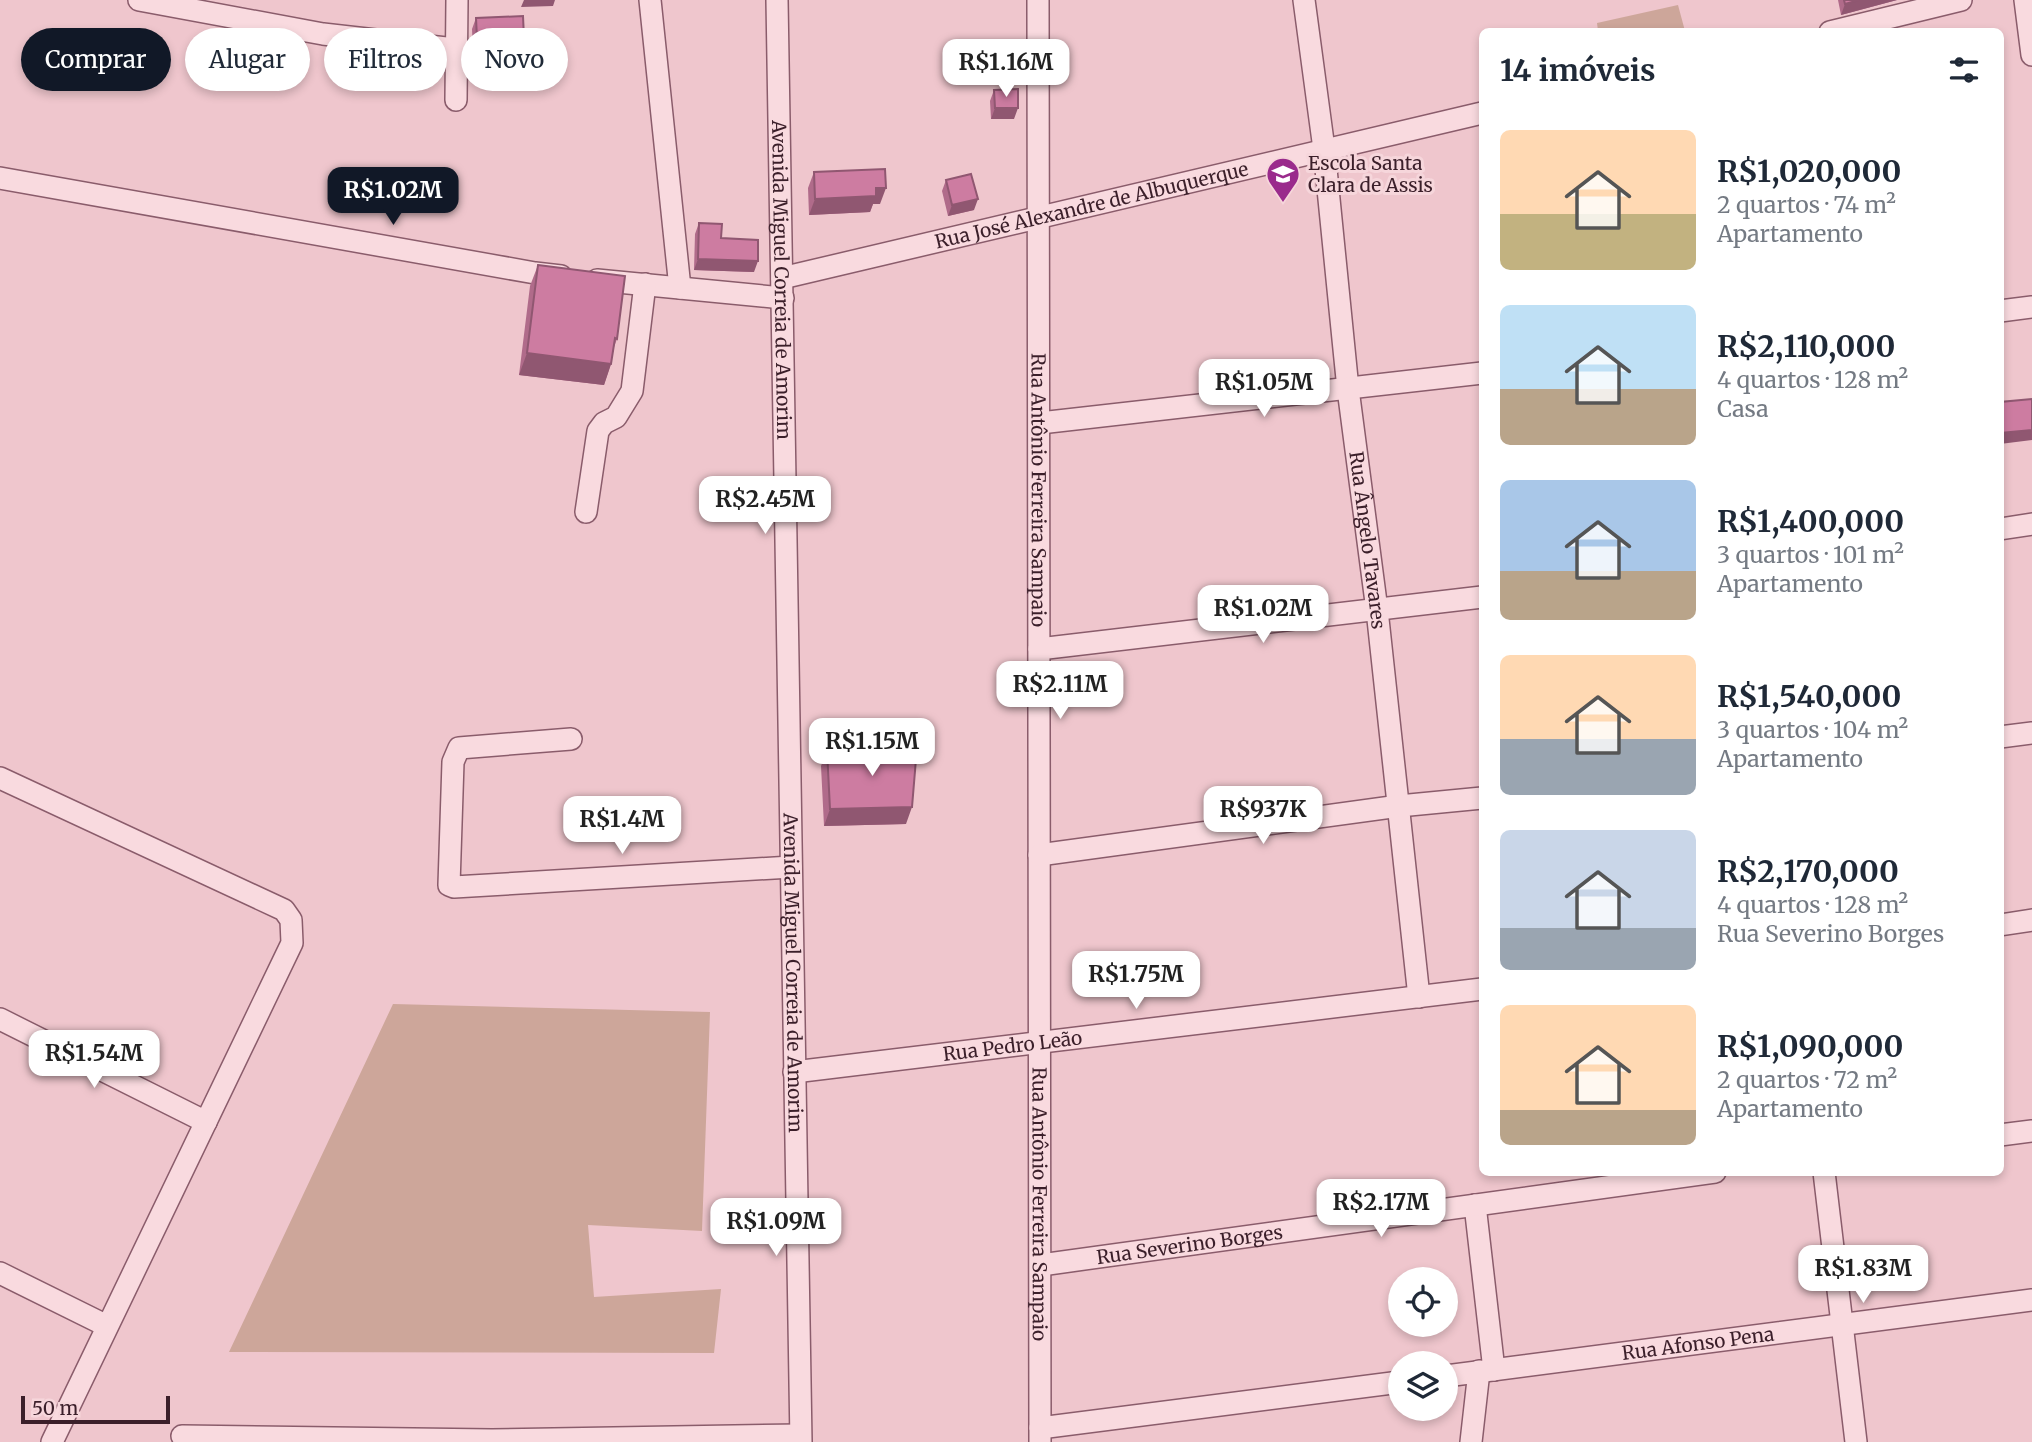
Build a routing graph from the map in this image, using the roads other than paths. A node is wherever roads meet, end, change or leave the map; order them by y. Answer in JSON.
{"nodes":[{"id":1,"x":139,"y":0,"type":"edge"},
{"id":2,"x":457,"y":0,"type":"edge"},
{"id":3,"x":650,"y":0,"type":"edge"},
{"id":4,"x":777,"y":0,"type":"edge"},
{"id":5,"x":1038,"y":0,"type":"edge"},
{"id":6,"x":1304,"y":0,"type":"edge"},
{"id":7,"x":1961,"y":0,"type":"edge"},
{"id":8,"x":2025,"y":0,"type":"edge"},
{"id":9,"x":1927,"y":5,"type":"edge"},
{"id":10,"x":1844,"y":28,"type":"edge"},
{"id":11,"x":455,"y":49,"type":"junction"},
{"id":12,"x":2032,"y":55,"type":"edge"},
{"id":13,"x":456,"y":100,"type":"dead end"},
{"id":14,"x":1479,"y":114,"type":"edge"},
{"id":15,"x":1324,"y":149,"type":"junction"},
{"id":16,"x":0,"y":178,"type":"edge"},
{"id":17,"x":1039,"y":217,"type":"junction"},
{"id":18,"x":645,"y":284,"type":"junction"},
{"id":19,"x":680,"y":288,"type":"junction"},
{"id":20,"x":782,"y":288,"type":"junction"},
{"id":21,"x":2032,"y":307,"type":"edge"},
{"id":22,"x":2004,"y":310,"type":"edge"},
{"id":23,"x":1479,"y":373,"type":"edge"},
{"id":24,"x":1348,"y":389,"type":"junction"},
{"id":25,"x":1040,"y":423,"type":"junction"},
{"id":26,"x":586,"y":512,"type":"dead end"},
{"id":27,"x":2032,"y":524,"type":"edge"},
{"id":28,"x":2004,"y":528,"type":"edge"},
{"id":29,"x":1479,"y":597,"type":"edge"},
{"id":30,"x":1377,"y":610,"type":"junction"},
{"id":31,"x":1039,"y":649,"type":"junction"},
{"id":32,"x":2032,"y":733,"type":"edge"},
{"id":33,"x":2004,"y":736,"type":"edge"},
{"id":34,"x":571,"y":739,"type":"dead end"},
{"id":35,"x":2,"y":784,"type":"edge"},
{"id":36,"x":1479,"y":798,"type":"edge"},
{"id":37,"x":1399,"y":806,"type":"junction"},
{"id":38,"x":1039,"y":855,"type":"junction"},
{"id":39,"x":791,"y":867,"type":"junction"},
{"id":40,"x":2032,"y":920,"type":"edge"},
{"id":41,"x":2004,"y":924,"type":"edge"},
{"id":42,"x":1479,"y":989,"type":"edge"},
{"id":43,"x":1419,"y":997,"type":"junction"},
{"id":44,"x":0,"y":1019,"type":"edge"},
{"id":45,"x":1040,"y":1044,"type":"junction"},
{"id":46,"x":794,"y":1072,"type":"junction"},
{"id":47,"x":206,"y":1122,"type":"junction"},
{"id":48,"x":2032,"y":1131,"type":"edge"},
{"id":49,"x":2004,"y":1134,"type":"edge"},
{"id":50,"x":1686,"y":1176,"type":"edge"},
{"id":51,"x":1825,"y":1176,"type":"edge"},
{"id":52,"x":1475,"y":1205,"type":"junction"},
{"id":53,"x":1041,"y":1265,"type":"junction"},
{"id":54,"x":0,"y":1273,"type":"edge"},
{"id":55,"x":2032,"y":1300,"type":"edge"},
{"id":56,"x":1844,"y":1325,"type":"junction"},
{"id":57,"x":107,"y":1326,"type":"junction"},
{"id":58,"x":1486,"y":1371,"type":"junction"},
{"id":59,"x":1458,"y":1374,"type":"edge"},
{"id":60,"x":1388,"y":1384,"type":"edge"},
{"id":61,"x":1040,"y":1435,"type":"edge"},
{"id":62,"x":182,"y":1436,"type":"dead end"},
{"id":63,"x":801,"y":1439,"type":"edge"},
{"id":64,"x":492,"y":1441,"type":"edge"},
{"id":65,"x":52,"y":1442,"type":"edge"},
{"id":66,"x":1471,"y":1442,"type":"edge"},
{"id":67,"x":1856,"y":1442,"type":"edge"}],
"edges":[{"from":1,"to":11,"type":"street"},
{"from":2,"to":11,"type":"street"},
{"from":3,"to":19,"type":"street"},
{"from":4,"to":20,"type":"street","name":"Avenida Miguel Correia de Amorim"},
{"from":5,"to":17,"type":"street","name":"Rua Antônio Ferreira Sampaio"},
{"from":6,"to":15,"type":"street","name":"Rua Ângelo Tavares"},
{"from":7,"to":9,"type":"street"},
{"from":8,"to":12,"type":"street"},
{"from":9,"to":10,"type":"street"},
{"from":11,"to":13,"type":"street"},
{"from":14,"to":15,"type":"street","name":"Rua José Alexandre de Albuquerque"},
{"from":15,"to":17,"type":"street","name":"Rua José Alexandre de Albuquerque"},
{"from":15,"to":24,"type":"street","name":"Rua Ângelo Tavares"},
{"from":16,"to":18,"type":"street","name":"Rua José Alexandre de Albuquerque"},
{"from":17,"to":20,"type":"street","name":"Rua José Alexandre de Albuquerque"},
{"from":17,"to":25,"type":"street","name":"Rua Antônio Ferreira Sampaio"},
{"from":18,"to":19,"type":"street","name":"Rua José Alexandre de Albuquerque"},
{"from":18,"to":26,"type":"street"},
{"from":19,"to":20,"type":"street","name":"Rua José Alexandre de Albuquerque"},
{"from":20,"to":39,"type":"street","name":"Avenida Miguel Correia de Amorim"},
{"from":21,"to":22,"type":"street"},
{"from":23,"to":24,"type":"street"},
{"from":24,"to":25,"type":"street"},
{"from":24,"to":30,"type":"street","name":"Rua Ângelo Tavares"},
{"from":25,"to":31,"type":"street","name":"Rua Antônio Ferreira Sampaio"},
{"from":27,"to":28,"type":"street"},
{"from":29,"to":30,"type":"street"},
{"from":30,"to":31,"type":"street"},
{"from":30,"to":37,"type":"street","name":"Rua Ângelo Tavares"},
{"from":31,"to":38,"type":"street","name":"Rua Antônio Ferreira Sampaio"},
{"from":32,"to":33,"type":"street"},
{"from":34,"to":39,"type":"street"},
{"from":35,"to":47,"type":"street"},
{"from":36,"to":37,"type":"street"},
{"from":37,"to":38,"type":"street"},
{"from":37,"to":43,"type":"street","name":"Rua Ângelo Tavares"},
{"from":38,"to":45,"type":"street","name":"Rua Antônio Ferreira Sampaio"},
{"from":39,"to":46,"type":"street","name":"Avenida Miguel Correia de Amorim"},
{"from":40,"to":41,"type":"street"},
{"from":42,"to":43,"type":"street","name":"Rua Pedro Leão"},
{"from":43,"to":45,"type":"street","name":"Rua Pedro Leão"},
{"from":44,"to":47,"type":"street"},
{"from":45,"to":46,"type":"street","name":"Rua Pedro Leão"},
{"from":45,"to":53,"type":"street","name":"Rua Antônio Ferreira Sampaio"},
{"from":46,"to":63,"type":"street","name":"Avenida Miguel Correia de Amorim"},
{"from":47,"to":57,"type":"street"},
{"from":48,"to":49,"type":"street"},
{"from":50,"to":52,"type":"street","name":"Rua Severino Borges"},
{"from":51,"to":56,"type":"street"},
{"from":52,"to":53,"type":"street","name":"Rua Severino Borges"},
{"from":52,"to":58,"type":"street"},
{"from":53,"to":61,"type":"street","name":"Rua Antônio Ferreira Sampaio"},
{"from":54,"to":57,"type":"street"},
{"from":55,"to":56,"type":"street","name":"Rua Afonso Pena"},
{"from":56,"to":58,"type":"street","name":"Rua Afonso Pena"},
{"from":56,"to":67,"type":"street"},
{"from":57,"to":65,"type":"street"},
{"from":58,"to":59,"type":"street","name":"Rua Afonso Pena"},
{"from":58,"to":66,"type":"street"},
{"from":60,"to":61,"type":"street"},
{"from":62,"to":64,"type":"street"},
{"from":63,"to":64,"type":"street"}]}
